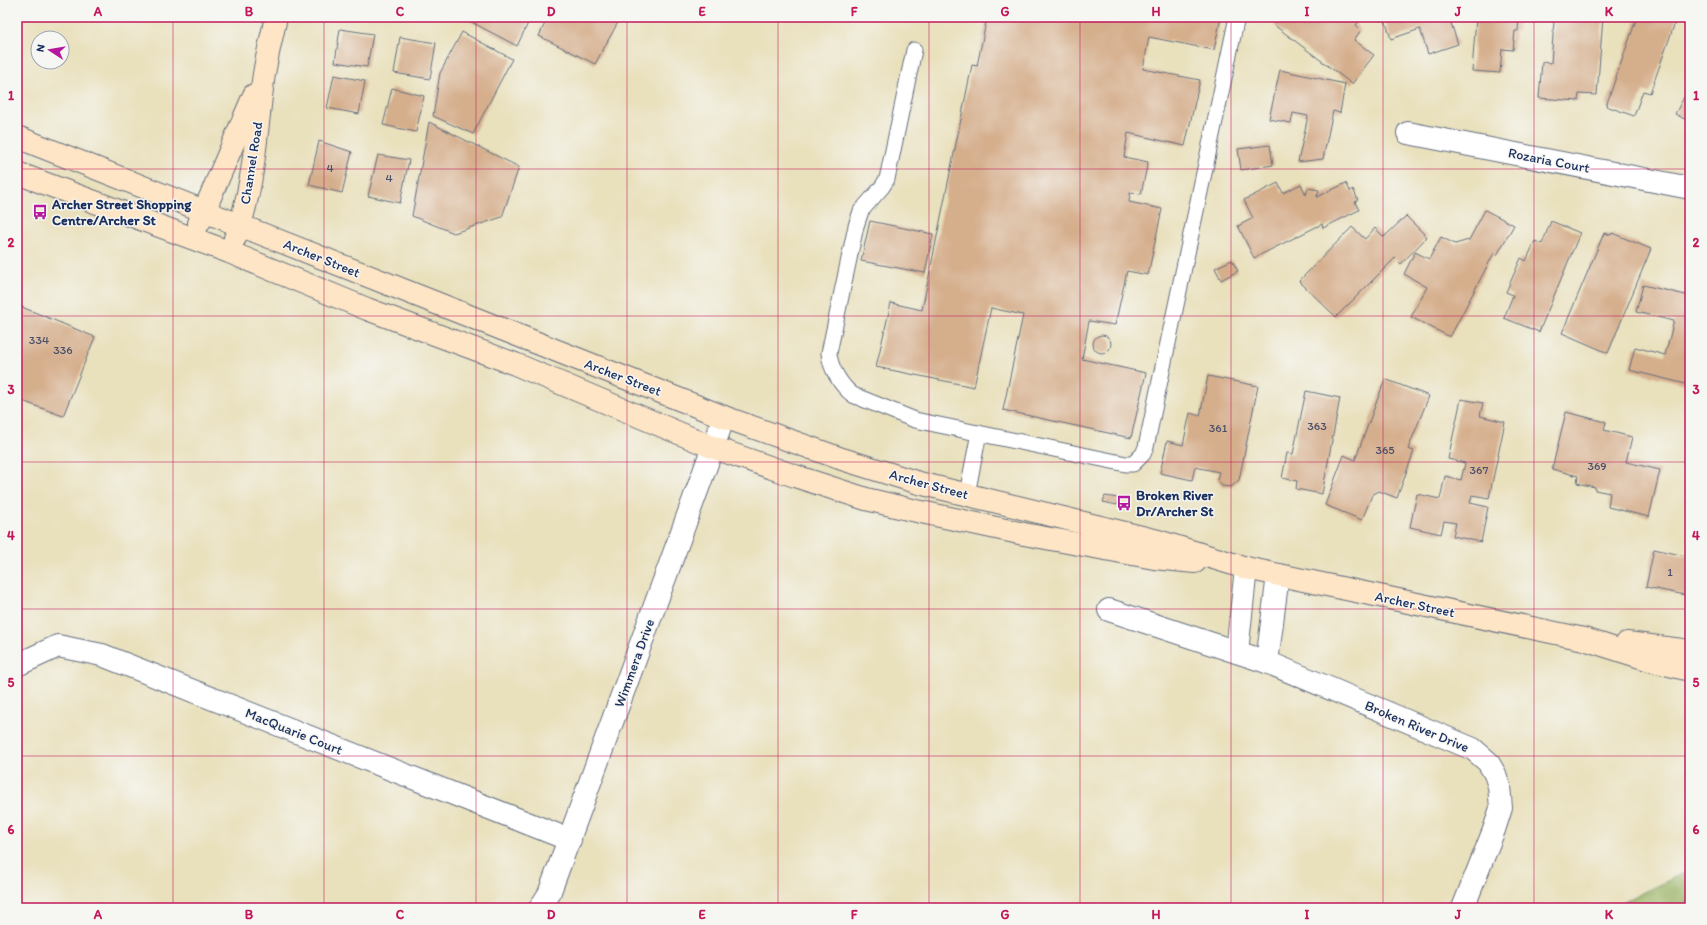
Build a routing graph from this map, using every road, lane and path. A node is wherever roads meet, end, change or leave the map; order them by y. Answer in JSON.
{"nodes":[{"id":1,"x":276,"y":17,"type":"edge"},
{"id":2,"x":1237,"y":17,"type":"edge"},
{"id":3,"x":914,"y":50,"type":"dead end"},
{"id":4,"x":264,"y":72,"type":"junction"},
{"id":5,"x":1408,"y":133,"type":"dead end"},
{"id":6,"x":17,"y":137,"type":"edge"},
{"id":7,"x":17,"y":173,"type":"edge"},
{"id":8,"x":1690,"y":188,"type":"edge"},
{"id":9,"x":204,"y":211,"type":"junction"},
{"id":10,"x":240,"y":225,"type":"junction"},
{"id":11,"x":193,"y":239,"type":"junction"},
{"id":12,"x":229,"y":252,"type":"junction"},
{"id":13,"x":526,"y":339,"type":"junction"},
{"id":14,"x":515,"y":364,"type":"junction"},
{"id":15,"x":724,"y":417,"type":"junction"},
{"id":16,"x":979,"y":433,"type":"junction"},
{"id":17,"x":712,"y":447,"type":"junction"},
{"id":18,"x":919,"y":483,"type":"junction"},
{"id":19,"x":965,"y":494,"type":"junction"},
{"id":20,"x":912,"y":510,"type":"junction"},
{"id":21,"x":956,"y":518,"type":"junction"},
{"id":22,"x":1246,"y":568,"type":"junction"},
{"id":23,"x":1278,"y":575,"type":"junction"},
{"id":24,"x":1109,"y":610,"type":"dead end"},
{"id":25,"x":1584,"y":639,"type":"junction"},
{"id":26,"x":1690,"y":651,"type":"edge"},
{"id":27,"x":1238,"y":652,"type":"junction"},
{"id":28,"x":1267,"y":662,"type":"junction"},
{"id":29,"x":17,"y":665,"type":"edge"},
{"id":30,"x":1690,"y":670,"type":"edge"},
{"id":31,"x":570,"y":840,"type":"junction"},
{"id":32,"x":540,"y":908,"type":"edge"},
{"id":33,"x":1463,"y":908,"type":"edge"}],
"edges":[{"from":1,"to":4,"type":"main road","name":"Channel Road"},
{"from":2,"to":16,"type":"lane"},
{"from":3,"to":16,"type":"lane"},
{"from":4,"to":9,"type":"main road","name":"Channel Road"},
{"from":4,"to":10,"type":"main road","name":"Channel Road"},
{"from":5,"to":8,"type":"street","name":"Rozaria Court"},
{"from":6,"to":9,"type":"main road","name":"Archer Street"},
{"from":7,"to":11,"type":"main road","name":"Archer Street"},
{"from":9,"to":10,"type":"main road","name":"Archer Street"},
{"from":9,"to":11,"type":"main road","name":"Channel Road"},
{"from":10,"to":12,"type":"main road","name":"Channel Road"},
{"from":10,"to":13,"type":"main road","name":"Archer Street"},
{"from":11,"to":12,"type":"main road","name":"Archer Street"},
{"from":12,"to":14,"type":"main road","name":"Archer Street"},
{"from":13,"to":14,"type":"main road"},
{"from":13,"to":15,"type":"main road","name":"Archer Street"},
{"from":14,"to":17,"type":"main road","name":"Archer Street"},
{"from":15,"to":17,"type":"street","name":"Wimmera Drive"},
{"from":15,"to":18,"type":"main road","name":"Archer Street"},
{"from":16,"to":19,"type":"lane"},
{"from":17,"to":20,"type":"main road","name":"Archer Street"},
{"from":17,"to":31,"type":"street","name":"Wimmera Drive"},
{"from":18,"to":19,"type":"main road","name":"Archer Street"},
{"from":18,"to":20,"type":"main road"},
{"from":19,"to":21,"type":"main road"},
{"from":19,"to":22,"type":"main road","name":"Archer Street"},
{"from":20,"to":21,"type":"main road","name":"Archer Street"},
{"from":21,"to":22,"type":"main road","name":"Archer Street"},
{"from":22,"to":23,"type":"main road","name":"Archer Street"},
{"from":22,"to":27,"type":"street"},
{"from":23,"to":25,"type":"main road","name":"Archer Street"},
{"from":23,"to":28,"type":"street"},
{"from":24,"to":27,"type":"street","name":"Broken River Drive"},
{"from":25,"to":26,"type":"main road","name":"Archer Street"},
{"from":25,"to":30,"type":"main road","name":"Archer Street"},
{"from":27,"to":28,"type":"street","name":"Broken River Drive"},
{"from":28,"to":33,"type":"street","name":"Broken River Drive"},
{"from":29,"to":31,"type":"street","name":"MacQuarie Court"},
{"from":31,"to":32,"type":"street","name":"Wimmera Drive"}]}
